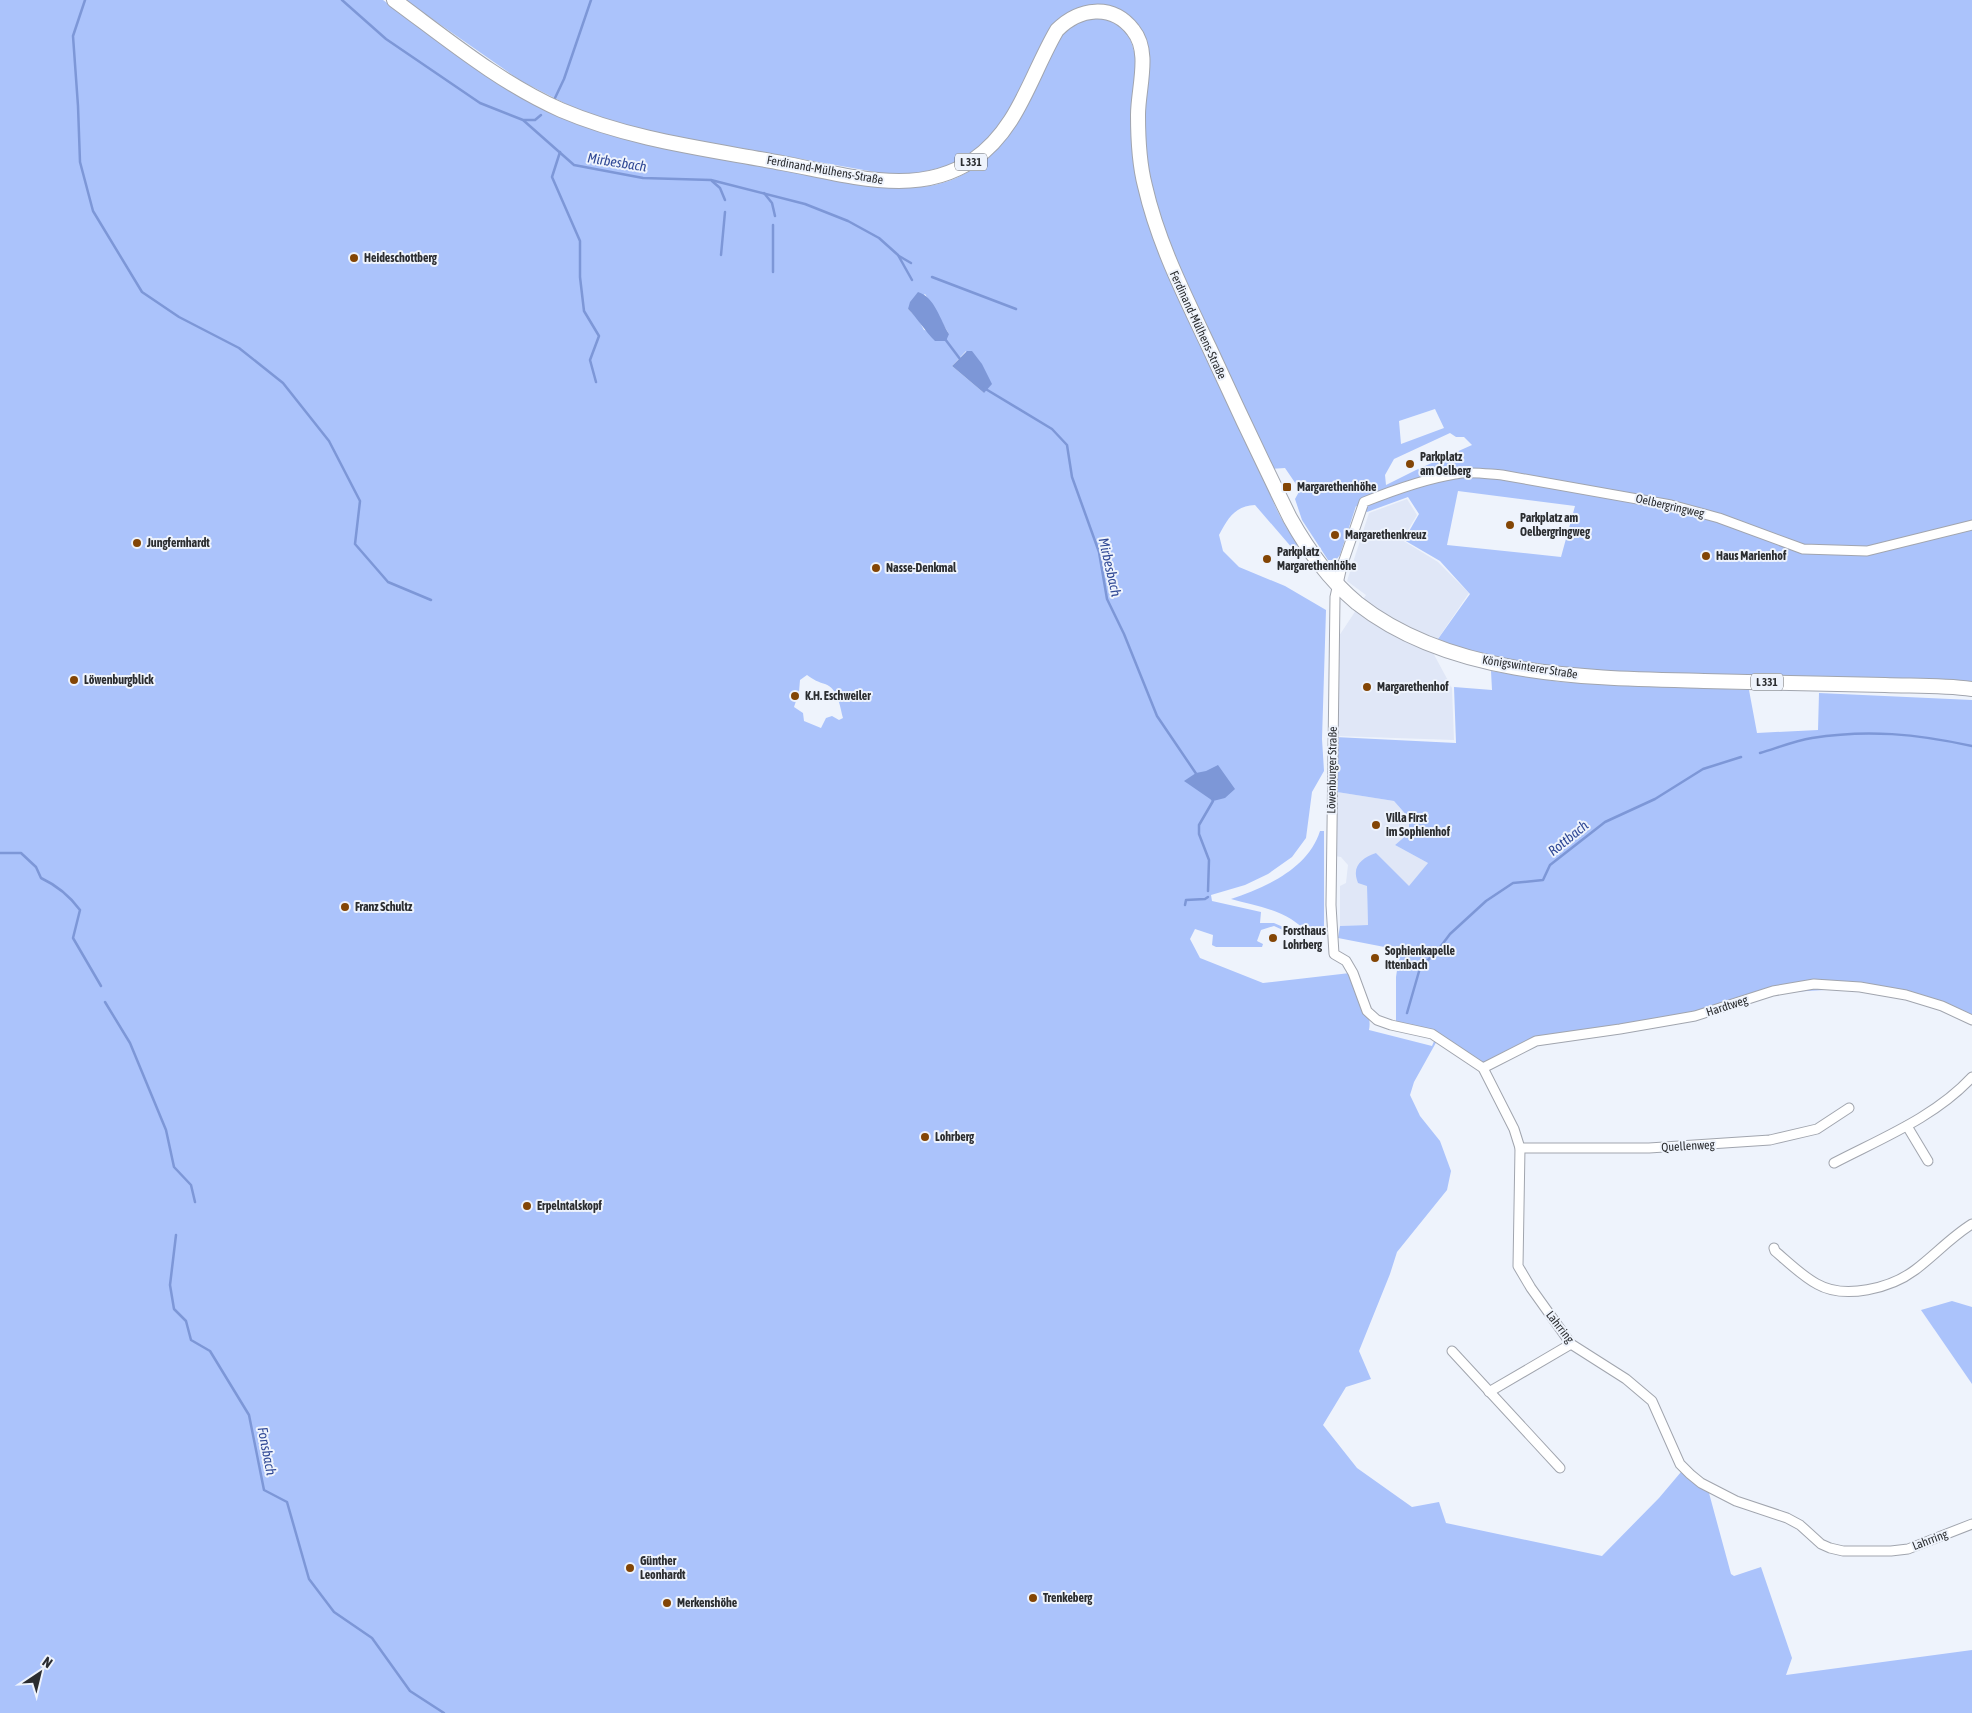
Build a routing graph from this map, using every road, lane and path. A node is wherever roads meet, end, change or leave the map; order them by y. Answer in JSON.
{"nodes":[{"id":1,"x":394,"y":0,"type":"edge"},
{"id":2,"x":1227,"y":386,"type":"joint"},
{"id":3,"x":1364,"y":502,"type":"joint"},
{"id":4,"x":1972,"y":525,"type":"edge"},
{"id":5,"x":1337,"y":585,"type":"junction"},
{"id":6,"x":1972,"y":689,"type":"edge"},
{"id":7,"x":1334,"y":954,"type":"joint"},
{"id":8,"x":1972,"y":1020,"type":"edge"},
{"id":9,"x":1483,"y":1068,"type":"junction"},
{"id":10,"x":1972,"y":1077,"type":"edge"},
{"id":11,"x":1849,"y":1108,"type":"dead end"},
{"id":12,"x":1907,"y":1126,"type":"junction"},
{"id":13,"x":1520,"y":1148,"type":"junction"},
{"id":14,"x":1928,"y":1161,"type":"dead end"},
{"id":15,"x":1834,"y":1163,"type":"dead end"},
{"id":16,"x":1972,"y":1224,"type":"edge"},
{"id":17,"x":1774,"y":1248,"type":"dead end"},
{"id":18,"x":1571,"y":1344,"type":"junction"},
{"id":19,"x":1452,"y":1351,"type":"dead end"},
{"id":20,"x":1489,"y":1392,"type":"junction"},
{"id":21,"x":1560,"y":1468,"type":"dead end"},
{"id":22,"x":1972,"y":1524,"type":"edge"}],
"edges":[{"from":1,"to":2,"type":"main road","name":"Ferdinand-Mülhens-Straße","number":"L 331"},
{"from":2,"to":5,"type":"main road","name":"Königswinterer Straße","number":"L 331"},
{"from":3,"to":4,"type":"street","name":"Oelbergringweg"},
{"from":3,"to":5,"type":"street","name":"Löwenburger Straße"},
{"from":5,"to":6,"type":"main road","name":"Königswinterer Straße","number":"L 331"},
{"from":5,"to":7,"type":"street","name":"Löwenburger Straße"},
{"from":7,"to":9,"type":"street","name":"Lahrring"},
{"from":8,"to":9,"type":"street","name":"Hardtweg"},
{"from":9,"to":13,"type":"street","name":"Lahrring"},
{"from":10,"to":12,"type":"street"},
{"from":11,"to":13,"type":"street","name":"Quellenweg"},
{"from":12,"to":14,"type":"street"},
{"from":12,"to":15,"type":"street"},
{"from":13,"to":18,"type":"street","name":"Lahrring"},
{"from":16,"to":17,"type":"street"},
{"from":18,"to":20,"type":"street"},
{"from":18,"to":22,"type":"street","name":"Lahrring"},
{"from":19,"to":20,"type":"street"},
{"from":20,"to":21,"type":"street"}]}
